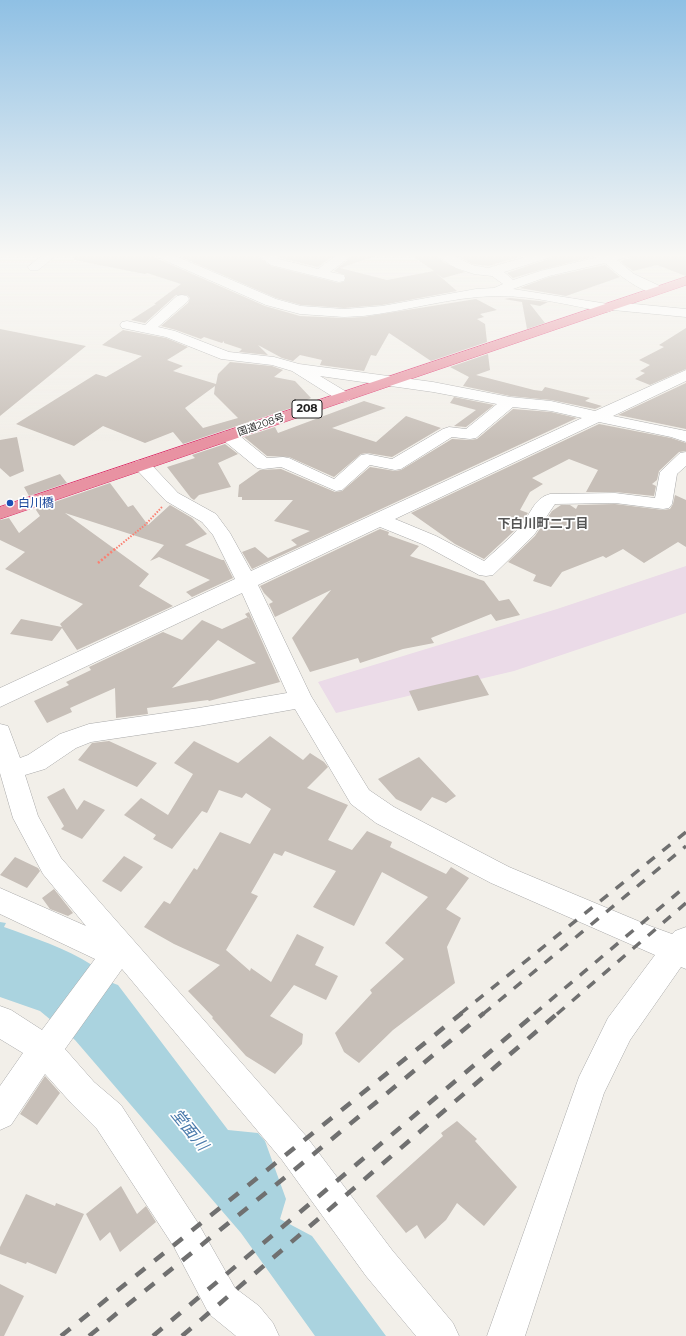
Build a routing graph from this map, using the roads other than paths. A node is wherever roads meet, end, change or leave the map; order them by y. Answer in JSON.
{"nodes":[{"id":1,"x":162,"y":316,"type":"edge"},
{"id":2,"x":582,"y":316,"type":"edge"},
{"id":3,"x":127,"y":325,"type":"dead end"},
{"id":4,"x":148,"y":329,"type":"junction"},
{"id":5,"x":297,"y":368,"type":"junction"},
{"id":6,"x":686,"y":375,"type":"edge"},
{"id":7,"x":392,"y":380,"type":"junction"},
{"id":8,"x":344,"y":397,"type":"junction"},
{"id":9,"x":510,"y":402,"type":"junction"},
{"id":10,"x":598,"y":416,"type":"junction"},
{"id":11,"x":229,"y":436,"type":"junction"},
{"id":12,"x":686,"y":437,"type":"edge"},
{"id":13,"x":686,"y":457,"type":"edge"},
{"id":14,"x":142,"y":465,"type":"junction"},
{"id":15,"x":0,"y":513,"type":"edge"},
{"id":16,"x":378,"y":519,"type":"junction"},
{"id":17,"x":247,"y":582,"type":"junction"},
{"id":18,"x":0,"y":698,"type":"edge"},
{"id":19,"x":301,"y":699,"type":"junction"},
{"id":20,"x":0,"y":733,"type":"edge"},
{"id":21,"x":12,"y":770,"type":"junction"},
{"id":22,"x":0,"y":901,"type":"edge"},
{"id":23,"x":683,"y":948,"type":"edge"},
{"id":24,"x":118,"y":951,"type":"junction"},
{"id":25,"x":0,"y":1021,"type":"edge"},
{"id":26,"x":50,"y":1043,"type":"junction"},
{"id":27,"x":0,"y":1114,"type":"edge"},
{"id":28,"x":260,"y":1336,"type":"edge"},
{"id":29,"x":440,"y":1336,"type":"edge"},
{"id":30,"x":506,"y":1336,"type":"edge"}],
"edges":[{"from":1,"to":4,"type":"street"},
{"from":2,"to":7,"type":"highway","name":"国道208号","number":"208"},
{"from":3,"to":4,"type":"street"},
{"from":4,"to":5,"type":"street"},
{"from":5,"to":7,"type":"street"},
{"from":5,"to":8,"type":"street"},
{"from":6,"to":10,"type":"street"},
{"from":7,"to":8,"type":"highway","name":"国道208号","number":"208"},
{"from":7,"to":9,"type":"street"},
{"from":8,"to":11,"type":"highway","name":"国道208号","number":"208"},
{"from":9,"to":10,"type":"street"},
{"from":9,"to":11,"type":"street"},
{"from":10,"to":12,"type":"street"},
{"from":10,"to":16,"type":"street"},
{"from":11,"to":14,"type":"highway","name":"国道208号","number":"208"},
{"from":13,"to":16,"type":"street"},
{"from":14,"to":15,"type":"highway","name":"国道208号","number":"208"},
{"from":14,"to":17,"type":"street"},
{"from":16,"to":17,"type":"street"},
{"from":17,"to":18,"type":"street"},
{"from":17,"to":19,"type":"street"},
{"from":19,"to":21,"type":"street"},
{"from":19,"to":23,"type":"street"},
{"from":20,"to":21,"type":"street"},
{"from":21,"to":24,"type":"street"},
{"from":22,"to":24,"type":"street"},
{"from":23,"to":30,"type":"street"},
{"from":24,"to":26,"type":"street"},
{"from":24,"to":29,"type":"street"},
{"from":25,"to":26,"type":"street"},
{"from":26,"to":27,"type":"street"},
{"from":26,"to":28,"type":"street"}]}
